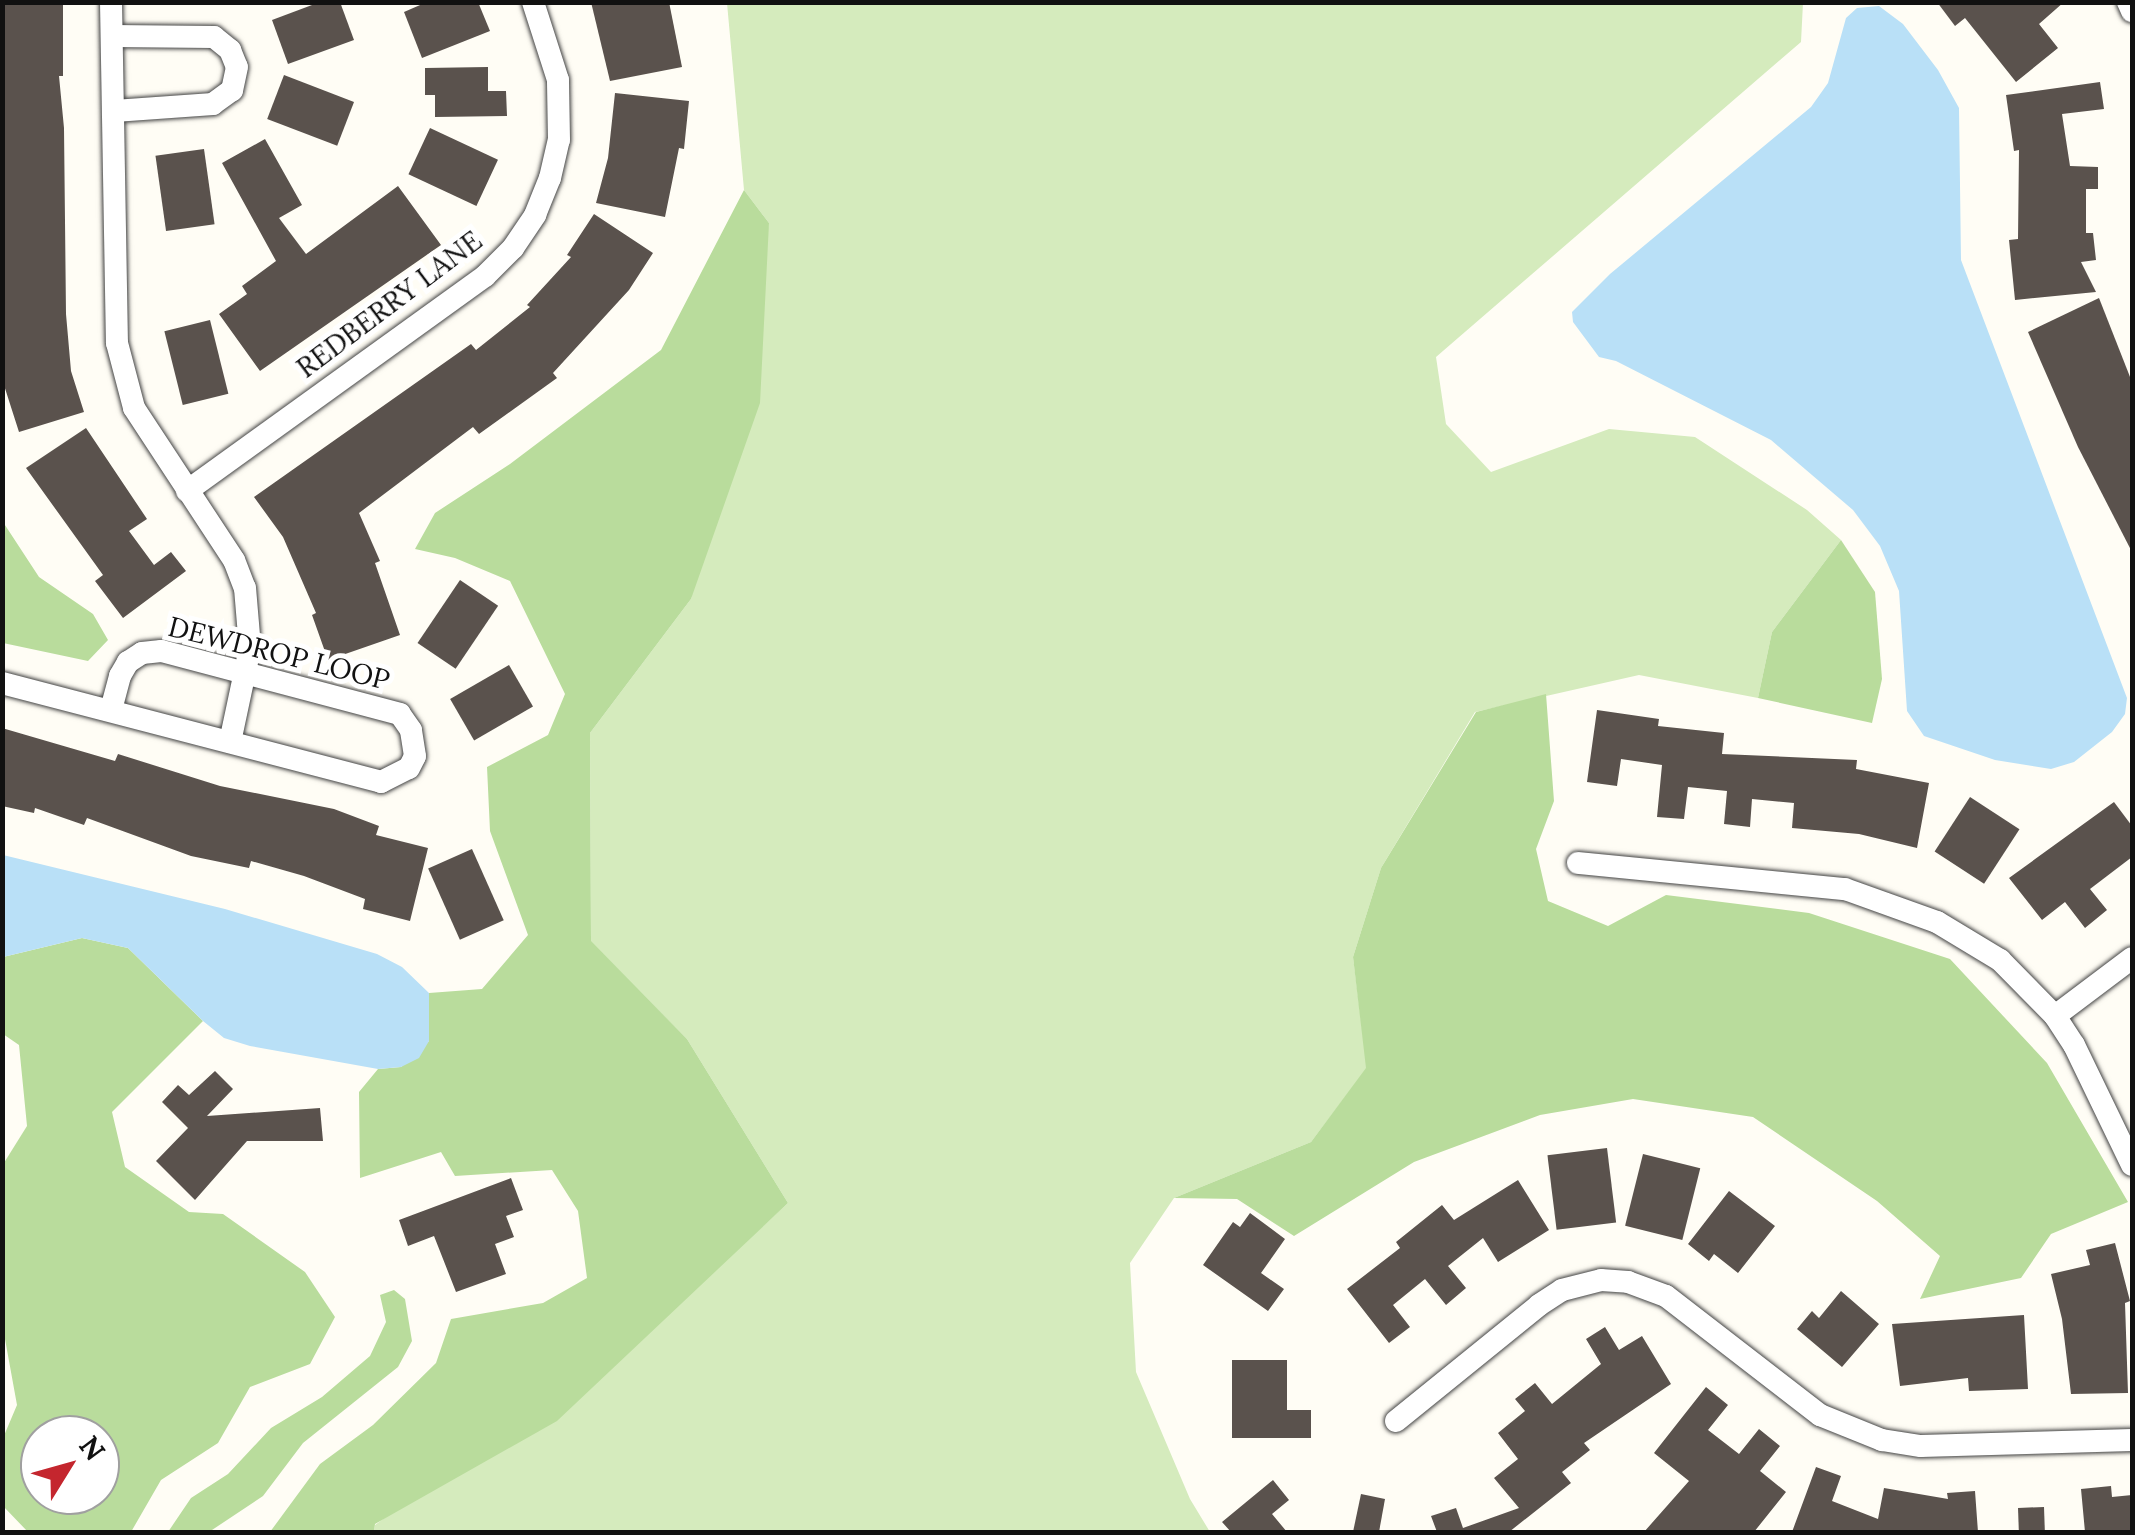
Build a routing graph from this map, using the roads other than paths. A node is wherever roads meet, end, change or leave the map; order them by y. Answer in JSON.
{"nodes":[{"id":1,"x":112,"y":2,"type":"edge"},
{"id":2,"x":534,"y":2,"type":"edge"},
{"id":3,"x":2128,"y":2,"type":"edge"},
{"id":4,"x":2132,"y":11,"type":"edge"},
{"id":5,"x":112,"y":36,"type":"junction"},
{"id":6,"x":114,"y":111,"type":"junction"},
{"id":7,"x":187,"y":490,"type":"junction"},
{"id":8,"x":244,"y":674,"type":"junction"},
{"id":9,"x":2,"y":684,"type":"edge"},
{"id":10,"x":112,"y":710,"type":"junction"},
{"id":11,"x":230,"y":742,"type":"junction"},
{"id":12,"x":1578,"y":863,"type":"dead end"},
{"id":13,"x":2132,"y":958,"type":"edge"},
{"id":14,"x":2055,"y":1016,"type":"junction"},
{"id":15,"x":2132,"y":1165,"type":"edge"},
{"id":16,"x":1396,"y":1422,"type":"dead end"},
{"id":17,"x":2132,"y":1440,"type":"edge"}],
"edges":[{"from":1,"to":5,"type":"street"},
{"from":2,"to":7,"type":"street","name":"REDBERRY LANE"},
{"from":3,"to":4,"type":"street"},
{"from":5,"to":6,"type":"street"},
{"from":5,"to":6,"type":"street"},
{"from":6,"to":7,"type":"street"},
{"from":7,"to":8,"type":"street"},
{"from":8,"to":10,"type":"street","name":"DEWDROP LOOP"},
{"from":8,"to":11,"type":"street"},
{"from":8,"to":11,"type":"street","name":"DEWDROP LOOP"},
{"from":9,"to":10,"type":"street","name":"DEWDROP LOOP"},
{"from":10,"to":11,"type":"street","name":"DEWDROP LOOP"},
{"from":12,"to":14,"type":"street"},
{"from":13,"to":14,"type":"street"},
{"from":14,"to":15,"type":"street"},
{"from":16,"to":17,"type":"street"}]}
